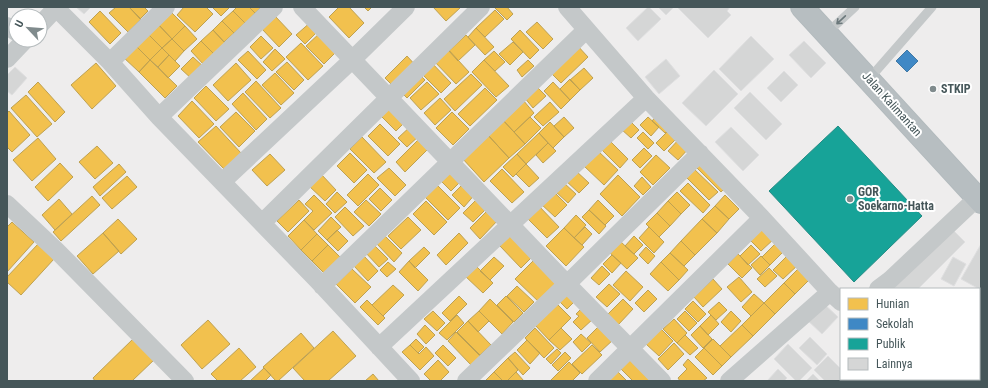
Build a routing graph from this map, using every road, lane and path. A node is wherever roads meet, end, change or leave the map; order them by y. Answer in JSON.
{"nodes":[{"id":1,"x":57,"y":7,"type":"edge"},
{"id":2,"x":166,"y":7,"type":"edge"},
{"id":3,"x":274,"y":7,"type":"edge"},
{"id":4,"x":302,"y":7,"type":"edge"},
{"id":5,"x":406,"y":7,"type":"edge"},
{"id":6,"x":481,"y":7,"type":"edge"},
{"id":7,"x":567,"y":7,"type":"edge"},
{"id":8,"x":802,"y":7,"type":"edge"},
{"id":9,"x":854,"y":7,"type":"edge"},
{"id":10,"x":932,"y":7,"type":"edge"},
{"id":11,"x":48,"y":17,"type":"edge"},
{"id":12,"x":586,"y":30,"type":"junction"},
{"id":13,"x":827,"y":33,"type":"junction"},
{"id":14,"x":17,"y":48,"type":"edge"},
{"id":15,"x":7,"y":59,"type":"edge"},
{"id":16,"x":352,"y":60,"type":"junction"},
{"id":17,"x":110,"y":62,"type":"junction"},
{"id":18,"x":869,"y":79,"type":"junction"},
{"id":19,"x":389,"y":98,"type":"junction"},
{"id":20,"x":646,"y":98,"type":"junction"},
{"id":21,"x":159,"y":117,"type":"junction"},
{"id":22,"x":700,"y":153,"type":"junction"},
{"id":23,"x":450,"y":161,"type":"junction"},
{"id":24,"x":222,"y":182,"type":"junction"},
{"id":25,"x":979,"y":200,"type":"edge"},
{"id":26,"x":7,"y":204,"type":"edge"},
{"id":27,"x":762,"y":218,"type":"junction"},
{"id":28,"x":262,"y":223,"type":"junction"},
{"id":29,"x":510,"y":224,"type":"junction"},
{"id":30,"x":567,"y":284,"type":"junction"},
{"id":31,"x":322,"y":286,"type":"junction"},
{"id":32,"x":879,"y":288,"type":"edge"},
{"id":33,"x":836,"y":297,"type":"edge"},
{"id":34,"x":378,"y":347,"type":"junction"},
{"id":35,"x":630,"y":349,"type":"junction"},
{"id":36,"x":185,"y":381,"type":"edge"},
{"id":37,"x":412,"y":381,"type":"edge"},
{"id":38,"x":466,"y":381,"type":"edge"},
{"id":39,"x":597,"y":381,"type":"edge"},
{"id":40,"x":662,"y":381,"type":"edge"},
{"id":41,"x":729,"y":381,"type":"edge"}],
"edges":[{"from":1,"to":11,"type":"street"},
{"from":1,"to":17,"type":"street"},
{"from":2,"to":17,"type":"street"},
{"from":3,"to":21,"type":"street"},
{"from":4,"to":16,"type":"street"},
{"from":5,"to":16,"type":"street"},
{"from":6,"to":19,"type":"street"},
{"from":7,"to":12,"type":"street"},
{"from":8,"to":13,"type":"highway","name":"Jalan Kalimantan"},
{"from":9,"to":13,"type":"lane","one_way":true},
{"from":10,"to":18,"type":"lane"},
{"from":12,"to":20,"type":"street"},
{"from":12,"to":23,"type":"street"},
{"from":13,"to":18,"type":"highway","name":"Jalan Kalimantan"},
{"from":14,"to":15,"type":"street"},
{"from":16,"to":19,"type":"street"},
{"from":16,"to":24,"type":"street"},
{"from":17,"to":21,"type":"street"},
{"from":18,"to":25,"type":"highway","name":"Jalan Kalimantan"},
{"from":19,"to":23,"type":"street"},
{"from":19,"to":28,"type":"street"},
{"from":20,"to":22,"type":"street"},
{"from":20,"to":29,"type":"street"},
{"from":21,"to":24,"type":"street"},
{"from":22,"to":27,"type":"street"},
{"from":22,"to":30,"type":"street"},
{"from":23,"to":29,"type":"street"},
{"from":23,"to":31,"type":"street"},
{"from":24,"to":28,"type":"street"},
{"from":25,"to":32,"type":"street"},
{"from":26,"to":36,"type":"street"},
{"from":27,"to":33,"type":"street"},
{"from":27,"to":35,"type":"street"},
{"from":28,"to":31,"type":"street"},
{"from":29,"to":30,"type":"street"},
{"from":29,"to":34,"type":"street"},
{"from":30,"to":35,"type":"street"},
{"from":30,"to":38,"type":"street"},
{"from":31,"to":34,"type":"street"},
{"from":33,"to":41,"type":"street"},
{"from":34,"to":37,"type":"street"},
{"from":35,"to":39,"type":"street"},
{"from":35,"to":40,"type":"street"}]}
